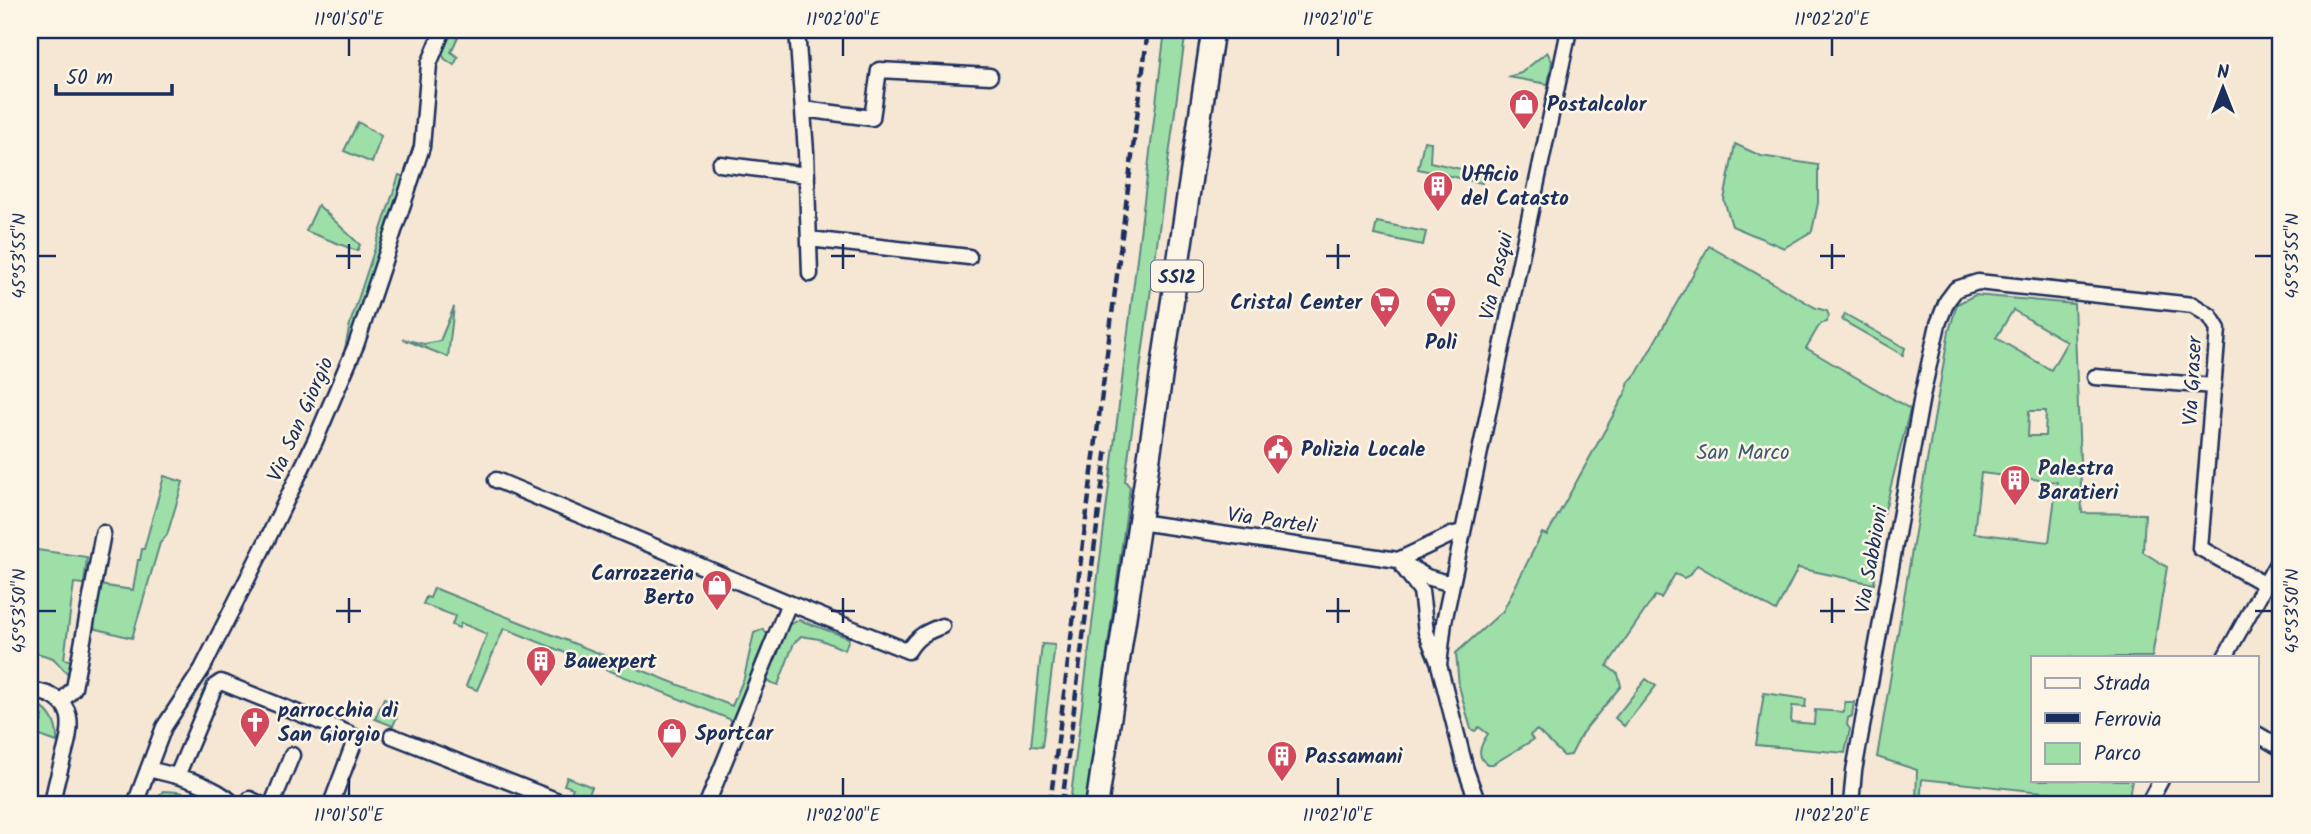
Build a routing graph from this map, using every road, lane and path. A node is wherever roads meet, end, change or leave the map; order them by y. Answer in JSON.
{"nodes":[{"id":1,"x":443,"y":30,"type":"edge"},
{"id":2,"x":797,"y":30,"type":"edge"},
{"id":3,"x":1213,"y":30,"type":"edge"},
{"id":4,"x":1569,"y":30,"type":"edge"},
{"id":5,"x":990,"y":76,"type":"dead end"},
{"id":6,"x":803,"y":108,"type":"junction"},
{"id":7,"x":720,"y":164,"type":"dead end"},
{"id":8,"x":807,"y":175,"type":"junction"},
{"id":9,"x":809,"y":239,"type":"junction"},
{"id":10,"x":969,"y":257,"type":"dead end"},
{"id":11,"x":810,"y":274,"type":"dead end"},
{"id":12,"x":1938,"y":324,"type":"joint"},
{"id":13,"x":2095,"y":377,"type":"dead end"},
{"id":14,"x":2214,"y":386,"type":"junction"},
{"id":15,"x":496,"y":480,"type":"dead end"},
{"id":16,"x":1139,"y":522,"type":"junction"},
{"id":17,"x":1462,"y":532,"type":"junction"},
{"id":18,"x":103,"y":533,"type":"dead end"},
{"id":19,"x":2281,"y":556,"type":"edge"},
{"id":20,"x":1398,"y":561,"type":"junction"},
{"id":21,"x":1451,"y":584,"type":"junction"},
{"id":22,"x":2266,"y":585,"type":"junction"},
{"id":23,"x":789,"y":603,"type":"junction"},
{"id":24,"x":943,"y":626,"type":"dead end"},
{"id":25,"x":2226,"y":656,"type":"edge"},
{"id":26,"x":1440,"y":665,"type":"junction"},
{"id":27,"x":30,"y":690,"type":"edge"},
{"id":28,"x":59,"y":700,"type":"junction"},
{"id":29,"x":2258,"y":735,"type":"edge"},
{"id":30,"x":391,"y":736,"type":"dead end"},
{"id":31,"x":2281,"y":748,"type":"edge"},
{"id":32,"x":292,"y":755,"type":"dead end"},
{"id":33,"x":148,"y":769,"type":"junction"},
{"id":34,"x":177,"y":776,"type":"junction"},
{"id":35,"x":2160,"y":782,"type":"edge"},
{"id":36,"x":52,"y":804,"type":"edge"},
{"id":37,"x":135,"y":804,"type":"edge"},
{"id":38,"x":234,"y":804,"type":"edge"},
{"id":39,"x":272,"y":804,"type":"edge"},
{"id":40,"x":331,"y":804,"type":"edge"},
{"id":41,"x":566,"y":804,"type":"edge"},
{"id":42,"x":707,"y":804,"type":"edge"},
{"id":43,"x":1097,"y":804,"type":"edge"},
{"id":44,"x":1478,"y":804,"type":"edge"},
{"id":45,"x":1851,"y":804,"type":"edge"},
{"id":46,"x":2148,"y":804,"type":"edge"}],
"edges":[{"from":1,"to":33,"type":"street","name":"Via San Giorgio"},
{"from":2,"to":6,"type":"street"},
{"from":3,"to":16,"type":"main road","number":"SS12"},
{"from":4,"to":17,"type":"street","name":"Via Pasqui"},
{"from":5,"to":6,"type":"street"},
{"from":6,"to":8,"type":"street"},
{"from":7,"to":8,"type":"street"},
{"from":8,"to":9,"type":"street"},
{"from":9,"to":10,"type":"street"},
{"from":9,"to":11,"type":"street"},
{"from":12,"to":14,"type":"street","name":"Via Graser"},
{"from":12,"to":45,"type":"street","name":"Via Sabbioni"},
{"from":13,"to":14,"type":"street"},
{"from":14,"to":22,"type":"street","name":"Via Graser"},
{"from":15,"to":23,"type":"street"},
{"from":16,"to":20,"type":"street","name":"Via Parteli"},
{"from":16,"to":43,"type":"main road","number":"SS12"},
{"from":17,"to":20,"type":"street"},
{"from":17,"to":21,"type":"street"},
{"from":18,"to":28,"type":"street"},
{"from":19,"to":22,"type":"street"},
{"from":20,"to":21,"type":"street","name":"Via Parteli"},
{"from":20,"to":26,"type":"street"},
{"from":21,"to":26,"type":"street"},
{"from":22,"to":25,"type":"street"},
{"from":23,"to":24,"type":"street"},
{"from":23,"to":42,"type":"street"},
{"from":26,"to":44,"type":"street"},
{"from":27,"to":28,"type":"street"},
{"from":28,"to":36,"type":"street"},
{"from":29,"to":31,"type":"street"},
{"from":30,"to":41,"type":"street"},
{"from":32,"to":39,"type":"street"},
{"from":33,"to":34,"type":"street"},
{"from":33,"to":37,"type":"street","name":"Via San Giorgio"},
{"from":34,"to":38,"type":"street"},
{"from":34,"to":40,"type":"street"},
{"from":35,"to":46,"type":"street"}]}
